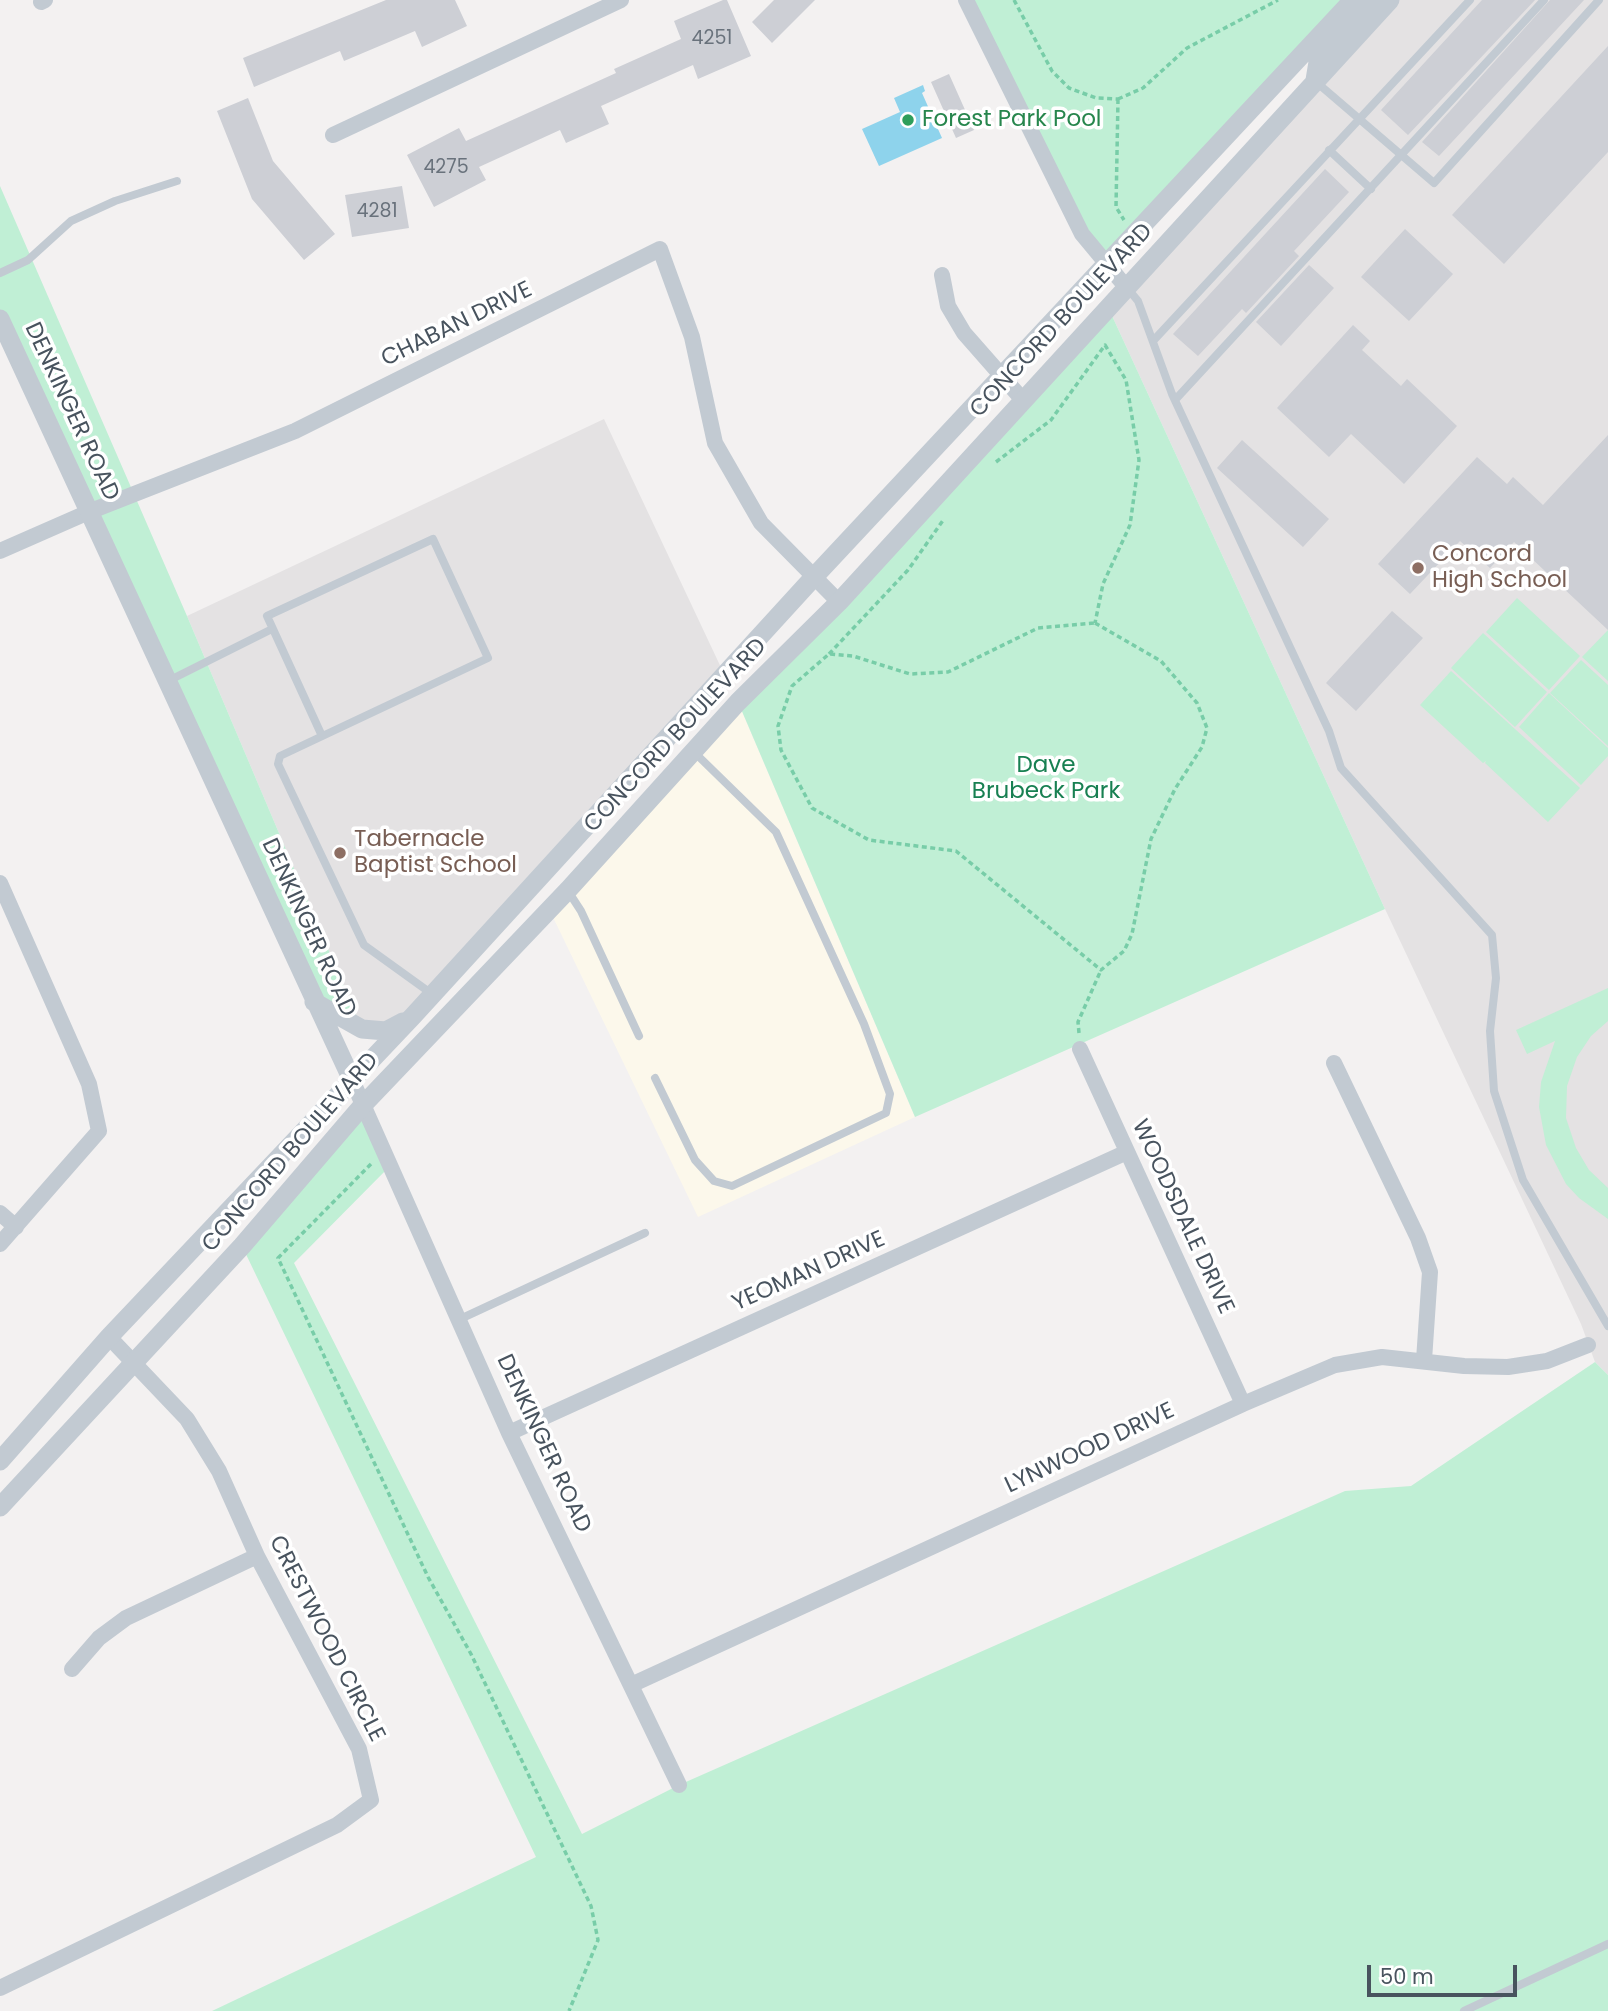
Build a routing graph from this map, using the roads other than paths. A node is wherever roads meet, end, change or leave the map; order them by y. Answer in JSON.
{"nodes":[{"id":1,"x":621,"y":0,"type":"edge"},
{"id":2,"x":966,"y":0,"type":"edge"},
{"id":3,"x":1353,"y":0,"type":"edge"},
{"id":4,"x":1371,"y":0,"type":"edge"},
{"id":5,"x":1390,"y":0,"type":"edge"},
{"id":6,"x":1470,"y":0,"type":"edge"},
{"id":7,"x":1544,"y":0,"type":"edge"},
{"id":8,"x":1599,"y":0,"type":"edge"},
{"id":9,"x":1315,"y":81,"type":"junction"},
{"id":10,"x":1359,"y":118,"type":"junction"},
{"id":11,"x":333,"y":135,"type":"dead end"},
{"id":12,"x":1329,"y":150,"type":"junction"},
{"id":13,"x":1402,"y":156,"type":"junction"},
{"id":14,"x":177,"y":181,"type":"dead end"},
{"id":15,"x":1371,"y":189,"type":"junction"},
{"id":16,"x":1108,"y":265,"type":"junction"},
{"id":17,"x":0,"y":273,"type":"edge"},
{"id":18,"x":942,"y":275,"type":"dead end"},
{"id":19,"x":1126,"y":287,"type":"junction"},
{"id":20,"x":0,"y":319,"type":"edge"},
{"id":21,"x":1153,"y":341,"type":"junction"},
{"id":22,"x":1003,"y":378,"type":"junction"},
{"id":23,"x":1022,"y":399,"type":"junction"},
{"id":24,"x":1175,"y":400,"type":"junction"},
{"id":25,"x":90,"y":511,"type":"junction"},
{"id":26,"x":0,"y":551,"type":"edge"},
{"id":27,"x":813,"y":578,"type":"junction"},
{"id":28,"x":839,"y":602,"type":"junction"},
{"id":29,"x":272,"y":629,"type":"junction"},
{"id":30,"x":168,"y":681,"type":"junction"},
{"id":31,"x":322,"y":736,"type":"junction"},
{"id":32,"x":694,"y":751,"type":"junction"},
{"id":33,"x":0,"y":883,"type":"edge"},
{"id":34,"x":568,"y":890,"type":"junction"},
{"id":35,"x":432,"y":994,"type":"junction"},
{"id":36,"x":314,"y":1002,"type":"junction"},
{"id":37,"x":413,"y":1016,"type":"junction"},
{"id":38,"x":639,"y":1036,"type":"dead end"},
{"id":39,"x":1080,"y":1049,"type":"road end"},
{"id":40,"x":1334,"y":1063,"type":"dead end"},
{"id":41,"x":655,"y":1079,"type":"dead end"},
{"id":42,"x":352,"y":1080,"type":"junction"},
{"id":43,"x":363,"y":1105,"type":"junction"},
{"id":44,"x":1127,"y":1152,"type":"junction"},
{"id":45,"x":0,"y":1213,"type":"edge"},
{"id":46,"x":16,"y":1227,"type":"junction"},
{"id":47,"x":645,"y":1233,"type":"dead end"},
{"id":48,"x":0,"y":1244,"type":"edge"},
{"id":49,"x":458,"y":1320,"type":"junction"},
{"id":50,"x":1608,"y":1326,"type":"edge"},
{"id":51,"x":109,"y":1337,"type":"junction"},
{"id":52,"x":1588,"y":1345,"type":"dead end"},
{"id":53,"x":1424,"y":1360,"type":"junction"},
{"id":54,"x":135,"y":1363,"type":"junction"},
{"id":55,"x":1242,"y":1404,"type":"junction"},
{"id":56,"x":509,"y":1433,"type":"junction"},
{"id":57,"x":0,"y":1461,"type":"edge"},
{"id":58,"x":0,"y":1507,"type":"edge"},
{"id":59,"x":257,"y":1556,"type":"junction"},
{"id":60,"x":72,"y":1670,"type":"dead end"},
{"id":61,"x":631,"y":1685,"type":"junction"},
{"id":62,"x":679,"y":1785,"type":"dead end"},
{"id":63,"x":1608,"y":1944,"type":"edge"},
{"id":64,"x":0,"y":1988,"type":"edge"},
{"id":65,"x":1464,"y":2011,"type":"edge"}],
"edges":[{"from":1,"to":11,"type":"street"},
{"from":2,"to":16,"type":"street"},
{"from":3,"to":16,"type":"street","name":"CONCORD BOULEVARD"},
{"from":4,"to":9,"type":"street"},
{"from":5,"to":9,"type":"street","name":"CONCORD BOULEVARD"},
{"from":6,"to":10,"type":"lane"},
{"from":7,"to":13,"type":"lane"},
{"from":8,"to":13,"type":"lane"},
{"from":9,"to":10,"type":"lane"},
{"from":9,"to":19,"type":"street","name":"CONCORD BOULEVARD"},
{"from":10,"to":12,"type":"lane"},
{"from":10,"to":13,"type":"lane"},
{"from":12,"to":15,"type":"lane"},
{"from":12,"to":21,"type":"lane"},
{"from":13,"to":15,"type":"lane"},
{"from":14,"to":17,"type":"lane"},
{"from":15,"to":24,"type":"lane"},
{"from":16,"to":19,"type":"street"},
{"from":16,"to":22,"type":"street","name":"CONCORD BOULEVARD"},
{"from":18,"to":22,"type":"street"},
{"from":19,"to":21,"type":"lane"},
{"from":19,"to":23,"type":"street","name":"CONCORD BOULEVARD"},
{"from":20,"to":25,"type":"street","name":"DENKINGER ROAD"},
{"from":21,"to":24,"type":"lane"},
{"from":22,"to":23,"type":"street"},
{"from":22,"to":27,"type":"street","name":"CONCORD BOULEVARD"},
{"from":23,"to":28,"type":"street","name":"CONCORD BOULEVARD"},
{"from":24,"to":50,"type":"lane"},
{"from":25,"to":26,"type":"street","name":"CHABAN DRIVE"},
{"from":25,"to":27,"type":"street","name":"CHABAN DRIVE"},
{"from":25,"to":30,"type":"street","name":"DENKINGER ROAD"},
{"from":27,"to":28,"type":"street"},
{"from":27,"to":35,"type":"street","name":"CONCORD BOULEVARD"},
{"from":28,"to":32,"type":"street","name":"CONCORD BOULEVARD"},
{"from":29,"to":30,"type":"lane"},
{"from":29,"to":31,"type":"lane"},
{"from":29,"to":31,"type":"lane"},
{"from":30,"to":36,"type":"street","name":"DENKINGER ROAD"},
{"from":31,"to":35,"type":"lane"},
{"from":32,"to":34,"type":"street","name":"CONCORD BOULEVARD"},
{"from":32,"to":41,"type":"lane"},
{"from":33,"to":46,"type":"street"},
{"from":34,"to":38,"type":"lane"},
{"from":34,"to":43,"type":"street","name":"CONCORD BOULEVARD"},
{"from":35,"to":37,"type":"street","name":"CONCORD BOULEVARD"},
{"from":36,"to":37,"type":"street"},
{"from":36,"to":42,"type":"street","name":"DENKINGER ROAD"},
{"from":37,"to":42,"type":"street","name":"CONCORD BOULEVARD"},
{"from":39,"to":44,"type":"street","name":"WOODSDALE DRIVE"},
{"from":40,"to":53,"type":"street"},
{"from":42,"to":43,"type":"street","name":"DENKINGER ROAD"},
{"from":42,"to":51,"type":"street","name":"CONCORD BOULEVARD"},
{"from":43,"to":49,"type":"street","name":"DENKINGER ROAD"},
{"from":43,"to":54,"type":"street","name":"CONCORD BOULEVARD"},
{"from":44,"to":55,"type":"street","name":"WOODSDALE DRIVE"},
{"from":44,"to":56,"type":"street","name":"YEOMAN DRIVE"},
{"from":45,"to":46,"type":"street"},
{"from":46,"to":48,"type":"street"},
{"from":47,"to":49,"type":"lane"},
{"from":49,"to":56,"type":"street","name":"DENKINGER ROAD"},
{"from":51,"to":54,"type":"street","name":"CRESTWOOD CIRCLE"},
{"from":51,"to":57,"type":"street","name":"CONCORD BOULEVARD"},
{"from":52,"to":53,"type":"street","name":"LYNWOOD DRIVE"},
{"from":53,"to":55,"type":"street","name":"LYNWOOD DRIVE"},
{"from":54,"to":58,"type":"street","name":"CONCORD BOULEVARD"},
{"from":54,"to":59,"type":"street","name":"CRESTWOOD CIRCLE"},
{"from":55,"to":61,"type":"street","name":"LYNWOOD DRIVE"},
{"from":56,"to":61,"type":"street","name":"DENKINGER ROAD"},
{"from":59,"to":60,"type":"street"},
{"from":59,"to":64,"type":"street","name":"CRESTWOOD CIRCLE"},
{"from":61,"to":62,"type":"street","name":"DENKINGER ROAD"},
{"from":63,"to":65,"type":"lane"}]}
